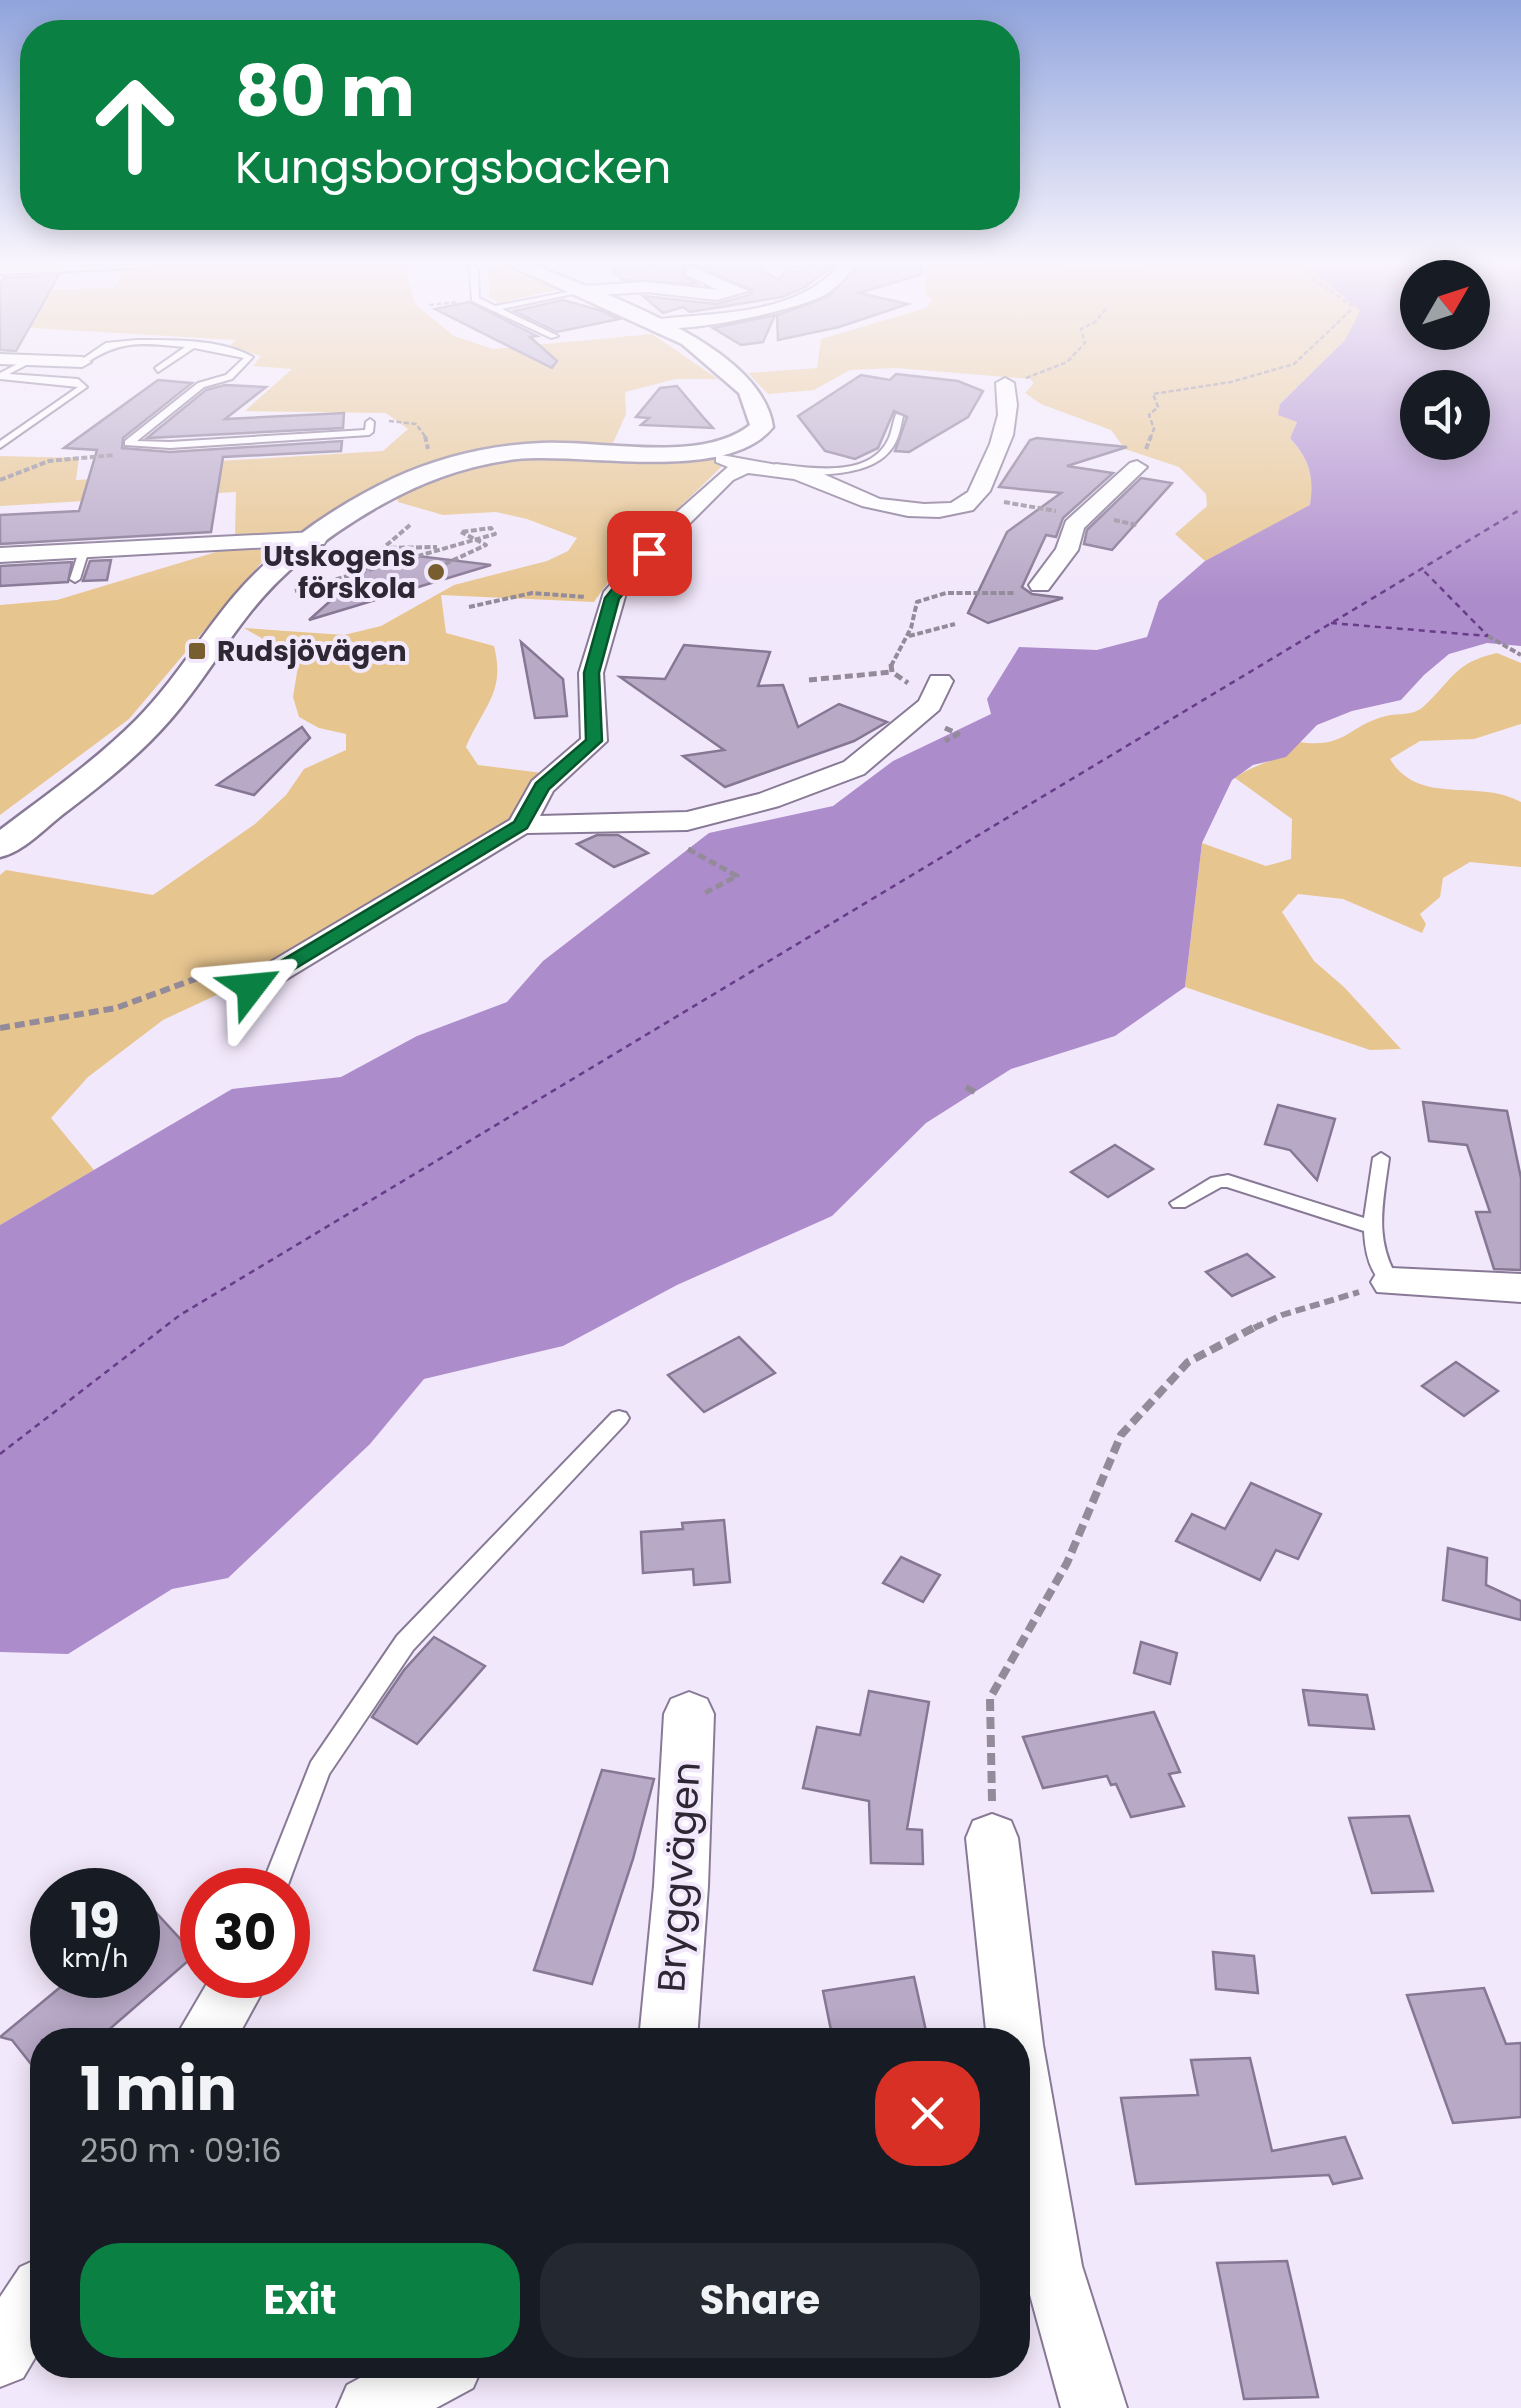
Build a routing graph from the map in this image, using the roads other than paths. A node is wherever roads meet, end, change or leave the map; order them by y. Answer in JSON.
{"nodes":[{"id":1,"x":233,"y":372,"type":"edge"},
{"id":2,"x":726,"y":372,"type":"edge"},
{"id":3,"x":0,"y":376,"type":"edge"},
{"id":4,"x":1005,"y":384,"type":"road end"},
{"id":5,"x":899,"y":416,"type":"dead end"},
{"id":6,"x":370,"y":422,"type":"dead end"},
{"id":7,"x":0,"y":444,"type":"edge"},
{"id":8,"x":712,"y":452,"type":"junction"},
{"id":9,"x":1137,"y":467,"type":"road end"},
{"id":10,"x":749,"y":468,"type":"junction"},
{"id":11,"x":998,"y":501,"type":"road end"},
{"id":12,"x":966,"y":506,"type":"junction"},
{"id":13,"x":316,"y":539,"type":"junction"},
{"id":14,"x":84,"y":550,"type":"junction"},
{"id":15,"x":0,"y":555,"type":"edge"},
{"id":16,"x":75,"y":579,"type":"dead end"},
{"id":17,"x":1040,"y":586,"type":"road end"},
{"id":18,"x":938,"y":685,"type":"road end"},
{"id":19,"x":521,"y":825,"type":"junction"},
{"id":20,"x":0,"y":847,"type":"edge"},
{"id":21,"x":246,"y":975,"type":"road end"},
{"id":22,"x":1381,"y":1158,"type":"dead end"},
{"id":23,"x":1179,"y":1203,"type":"dead end"},
{"id":24,"x":1375,"y":1228,"type":"junction"},
{"id":25,"x":1391,"y":1282,"type":"joint"},
{"id":26,"x":1521,"y":1288,"type":"edge"},
{"id":27,"x":618,"y":1418,"type":"dead end"},
{"id":28,"x":688,"y":1714,"type":"dead end"},
{"id":29,"x":992,"y":1838,"type":"road end"},
{"id":30,"x":281,"y":1868,"type":"edge"},
{"id":31,"x":229,"y":1998,"type":"edge"},
{"id":32,"x":210,"y":2028,"type":"edge"},
{"id":33,"x":669,"y":2028,"type":"edge"},
{"id":34,"x":1015,"y":2028,"type":"edge"},
{"id":35,"x":1030,"y":2129,"type":"edge"},
{"id":36,"x":30,"y":2308,"type":"edge"},
{"id":37,"x":0,"y":2355,"type":"edge"},
{"id":38,"x":426,"y":2378,"type":"edge"},
{"id":39,"x":370,"y":2408,"type":"edge"},
{"id":40,"x":1094,"y":2408,"type":"edge"}],
"edges":[{"from":1,"to":6,"type":"lane"},
{"from":2,"to":8,"type":"street"},
{"from":3,"to":7,"type":"lane"},
{"from":4,"to":12,"type":"street"},
{"from":5,"to":10,"type":"lane"},
{"from":8,"to":10,"type":"street"},
{"from":8,"to":13,"type":"street"},
{"from":9,"to":17,"type":"street"},
{"from":10,"to":12,"type":"street"},
{"from":10,"to":19,"type":"street"},
{"from":11,"to":12,"type":"street"},
{"from":13,"to":14,"type":"street"},
{"from":13,"to":20,"type":"street"},
{"from":14,"to":15,"type":"street"},
{"from":14,"to":16,"type":"lane"},
{"from":18,"to":19,"type":"street"},
{"from":19,"to":21,"type":"street"},
{"from":22,"to":24,"type":"lane"},
{"from":23,"to":24,"type":"lane"},
{"from":24,"to":25,"type":"lane"},
{"from":25,"to":26,"type":"street"},
{"from":27,"to":30,"type":"lane"},
{"from":28,"to":33,"type":"street","name":"Bryggvägen"},
{"from":29,"to":34,"type":"street"},
{"from":31,"to":32,"type":"street"},
{"from":35,"to":40,"type":"street"},
{"from":36,"to":37,"type":"street"},
{"from":38,"to":39,"type":"street"}]}
